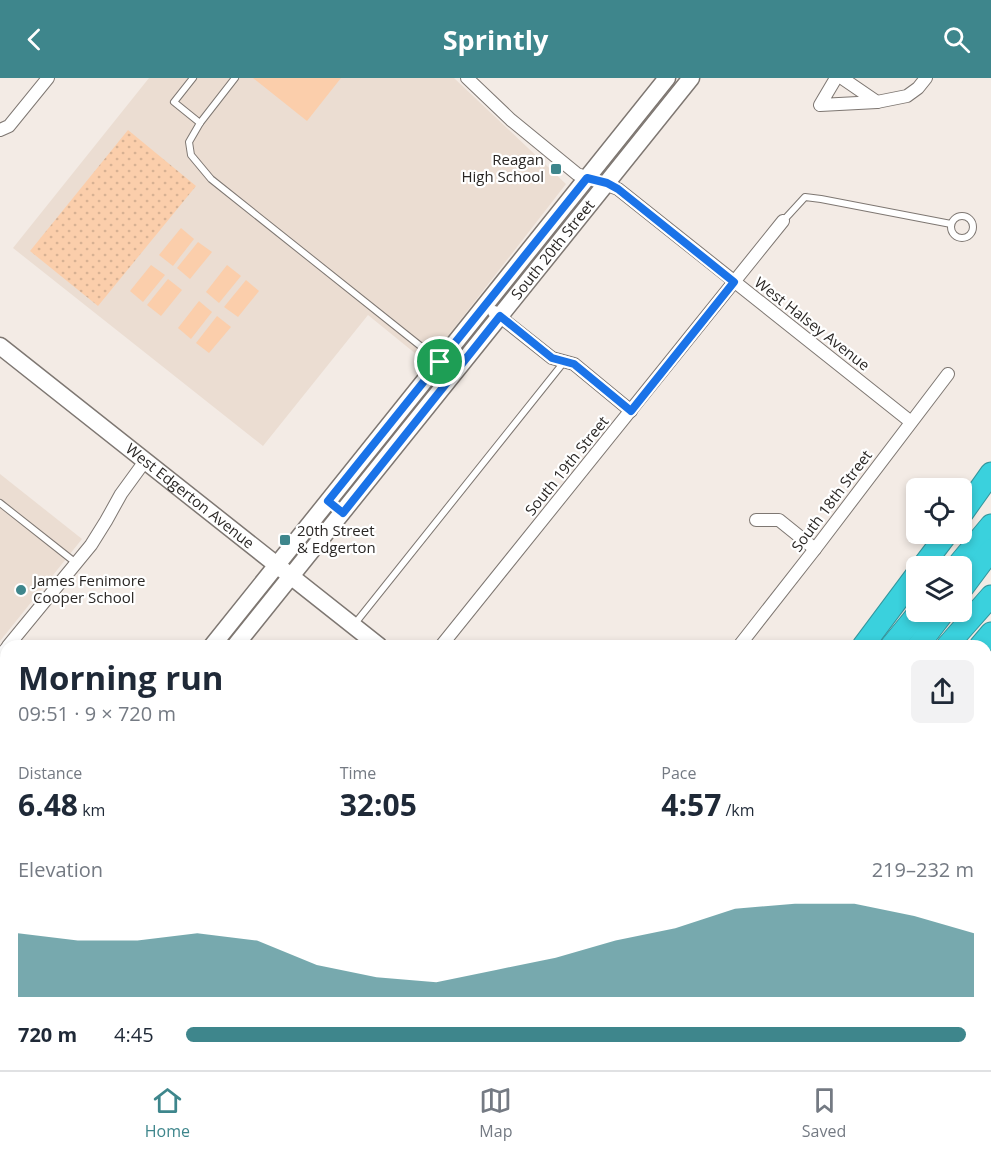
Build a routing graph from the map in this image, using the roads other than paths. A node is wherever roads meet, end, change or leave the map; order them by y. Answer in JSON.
{"nodes":[{"id":1,"x":48,"y":78,"type":"edge"},
{"id":2,"x":193,"y":78,"type":"edge"},
{"id":3,"x":235,"y":78,"type":"edge"},
{"id":4,"x":467,"y":78,"type":"edge"},
{"id":5,"x":667,"y":78,"type":"edge"},
{"id":6,"x":691,"y":78,"type":"edge"},
{"id":7,"x":836,"y":78,"type":"edge"},
{"id":8,"x":842,"y":78,"type":"edge"},
{"id":9,"x":926,"y":78,"type":"edge"},
{"id":10,"x":878,"y":102,"type":"junction"},
{"id":11,"x":200,"y":123,"type":"junction"},
{"id":12,"x":0,"y":130,"type":"edge"},
{"id":13,"x":587,"y":178,"type":"junction"},
{"id":14,"x":607,"y":183,"type":"junction"},
{"id":15,"x":783,"y":221,"type":"joint"},
{"id":16,"x":951,"y":224,"type":"dead end"},
{"id":17,"x":542,"y":236,"type":"junction"},
{"id":18,"x":556,"y":247,"type":"junction"},
{"id":19,"x":734,"y":282,"type":"junction"},
{"id":20,"x":486,"y":305,"type":"junction"},
{"id":21,"x":500,"y":316,"type":"junction"},
{"id":22,"x":0,"y":346,"type":"edge"},
{"id":23,"x":565,"y":362,"type":"junction"},
{"id":24,"x":439,"y":363,"type":"junction"},
{"id":25,"x":948,"y":374,"type":"dead end"},
{"id":26,"x":453,"y":376,"type":"junction"},
{"id":27,"x":631,"y":411,"type":"junction"},
{"id":28,"x":911,"y":422,"type":"junction"},
{"id":29,"x":145,"y":461,"type":"junction"},
{"id":30,"x":991,"y":473,"type":"edge"},
{"id":31,"x":991,"y":478,"type":"edge"},
{"id":32,"x":328,"y":501,"type":"junction"},
{"id":33,"x":972,"y":501,"type":"edge"},
{"id":34,"x":972,"y":502,"type":"edge"},
{"id":35,"x":0,"y":503,"type":"edge"},
{"id":36,"x":343,"y":513,"type":"junction"},
{"id":37,"x":756,"y":520,"type":"dead end"},
{"id":38,"x":991,"y":525,"type":"edge"},
{"id":39,"x":939,"y":544,"type":"edge"},
{"id":40,"x":815,"y":549,"type":"junction"},
{"id":41,"x":991,"y":550,"type":"edge"},
{"id":42,"x":930,"y":556,"type":"edge"},
{"id":43,"x":965,"y":556,"type":"edge"},
{"id":44,"x":76,"y":563,"type":"junction"},
{"id":45,"x":277,"y":565,"type":"junction"},
{"id":46,"x":972,"y":576,"type":"edge"},
{"id":47,"x":292,"y":577,"type":"junction"},
{"id":48,"x":906,"y":588,"type":"edge"},
{"id":49,"x":991,"y":597,"type":"edge"},
{"id":50,"x":911,"y":622,"type":"edge"},
{"id":51,"x":936,"y":622,"type":"edge"},
{"id":52,"x":353,"y":626,"type":"junction"},
{"id":53,"x":226,"y":628,"type":"junction"},
{"id":54,"x":13,"y":640,"type":"edge"},
{"id":55,"x":217,"y":640,"type":"edge"},
{"id":56,"x":236,"y":640,"type":"edge"},
{"id":57,"x":240,"y":640,"type":"edge"},
{"id":58,"x":371,"y":640,"type":"edge"},
{"id":59,"x":446,"y":640,"type":"edge"},
{"id":60,"x":744,"y":640,"type":"edge"},
{"id":61,"x":867,"y":640,"type":"edge"},
{"id":62,"x":896,"y":640,"type":"edge"},
{"id":63,"x":923,"y":640,"type":"edge"},
{"id":64,"x":952,"y":640,"type":"edge"}],
"edges":[{"from":1,"to":12,"type":"street"},
{"from":2,"to":11,"type":"lane"},
{"from":3,"to":11,"type":"lane"},
{"from":4,"to":13,"type":"street","name":"West Halsey Avenue"},
{"from":5,"to":13,"type":"street","name":"South 20th Street"},
{"from":6,"to":14,"type":"street","name":"South 20th Street"},
{"from":7,"to":10,"type":"street"},
{"from":8,"to":10,"type":"street"},
{"from":9,"to":10,"type":"street"},
{"from":11,"to":24,"type":"lane"},
{"from":13,"to":14,"type":"street","name":"West Halsey Avenue"},
{"from":13,"to":17,"type":"street","name":"South 20th Street"},
{"from":14,"to":18,"type":"street","name":"South 20th Street"},
{"from":14,"to":19,"type":"street","name":"West Halsey Avenue"},
{"from":15,"to":16,"type":"lane"},
{"from":15,"to":19,"type":"street","name":"South 19th Street"},
{"from":17,"to":18,"type":"lane"},
{"from":17,"to":20,"type":"street","name":"South 20th Street"},
{"from":18,"to":21,"type":"street","name":"South 20th Street"},
{"from":19,"to":27,"type":"street","name":"South 19th Street"},
{"from":19,"to":28,"type":"street","name":"West Halsey Avenue"},
{"from":20,"to":21,"type":"street"},
{"from":20,"to":24,"type":"street","name":"South 20th Street"},
{"from":21,"to":23,"type":"street"},
{"from":21,"to":26,"type":"street","name":"South 20th Street"},
{"from":22,"to":29,"type":"street","name":"West Edgerton Avenue"},
{"from":23,"to":27,"type":"street"},
{"from":23,"to":52,"type":"lane"},
{"from":24,"to":26,"type":"lane"},
{"from":24,"to":32,"type":"street","name":"South 20th Street"},
{"from":25,"to":28,"type":"street","name":"South 18th Street"},
{"from":26,"to":36,"type":"street","name":"South 20th Street"},
{"from":27,"to":59,"type":"street","name":"South 19th Street"},
{"from":28,"to":40,"type":"street","name":"South 18th Street"},
{"from":29,"to":44,"type":"street"},
{"from":29,"to":45,"type":"street","name":"West Edgerton Avenue"},
{"from":30,"to":33,"type":"highway"},
{"from":31,"to":34,"type":"highway"},
{"from":32,"to":36,"type":"lane"},
{"from":32,"to":45,"type":"street","name":"South 20th Street"},
{"from":35,"to":44,"type":"lane"},
{"from":36,"to":47,"type":"street","name":"South 20th Street"},
{"from":37,"to":40,"type":"street"},
{"from":38,"to":43,"type":"highway"},
{"from":39,"to":42,"type":"highway"},
{"from":40,"to":60,"type":"street","name":"South 18th Street"},
{"from":41,"to":46,"type":"highway"},
{"from":44,"to":54,"type":"street"},
{"from":45,"to":47,"type":"street","name":"West Edgerton Avenue"},
{"from":45,"to":53,"type":"street","name":"South 20th Street"},
{"from":47,"to":52,"type":"street","name":"West Edgerton Avenue"},
{"from":47,"to":57,"type":"street","name":"South 20th Street"},
{"from":48,"to":61,"type":"highway"},
{"from":49,"to":64,"type":"highway"},
{"from":50,"to":62,"type":"highway"},
{"from":51,"to":63,"type":"highway"},
{"from":52,"to":58,"type":"street","name":"West Edgerton Avenue"},
{"from":53,"to":55,"type":"street","name":"South 20th Street"},
{"from":53,"to":56,"type":"lane"}]}
